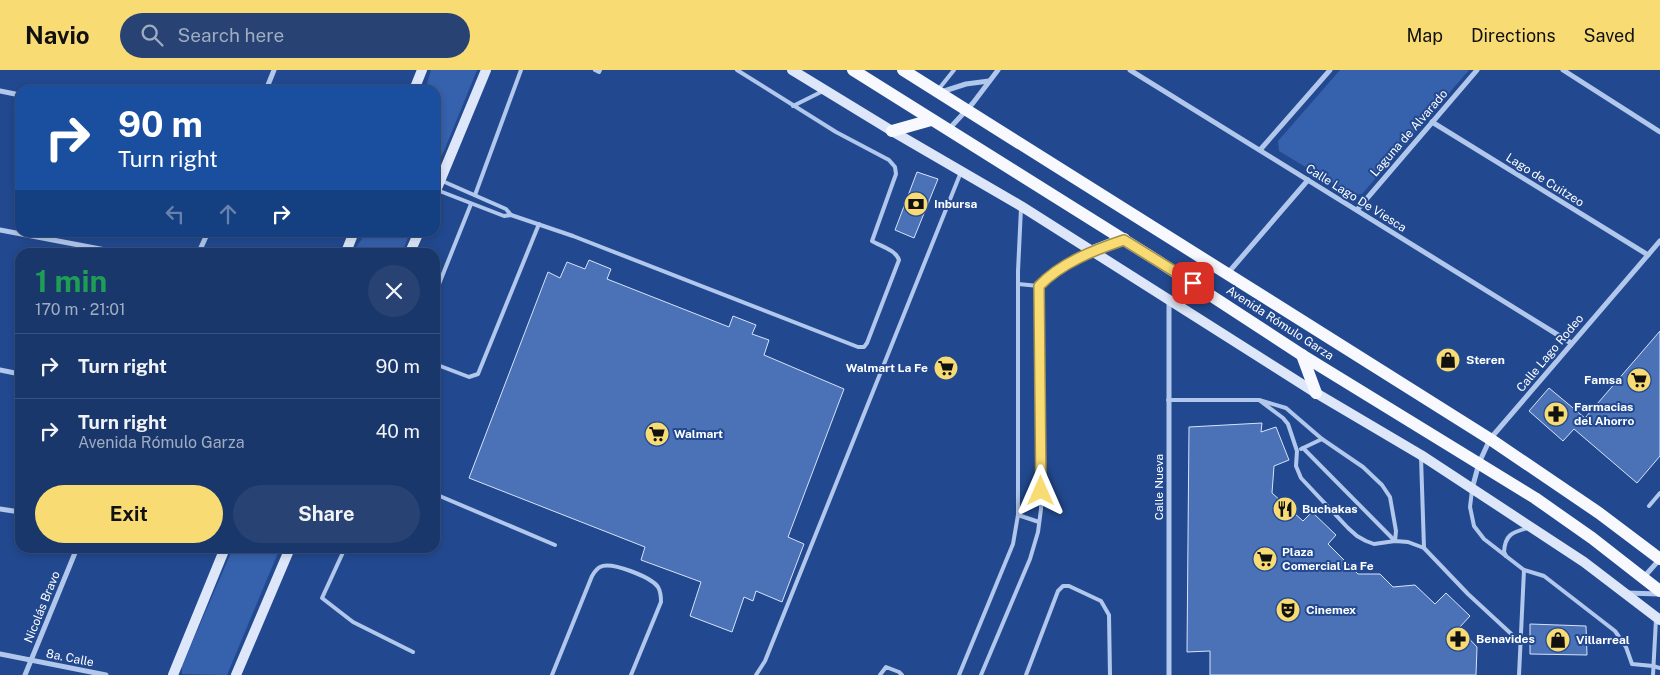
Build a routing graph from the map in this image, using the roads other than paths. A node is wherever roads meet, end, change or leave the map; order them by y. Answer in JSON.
{"nodes":[{"id":1,"x":274,"y":70,"type":"edge"},
{"id":2,"x":422,"y":70,"type":"edge"},
{"id":3,"x":486,"y":70,"type":"edge"},
{"id":4,"x":522,"y":70,"type":"edge"},
{"id":5,"x":595,"y":70,"type":"edge"},
{"id":6,"x":600,"y":70,"type":"edge"},
{"id":7,"x":736,"y":70,"type":"edge"},
{"id":8,"x":792,"y":70,"type":"edge"},
{"id":9,"x":853,"y":70,"type":"edge"},
{"id":10,"x":904,"y":70,"type":"edge"},
{"id":11,"x":954,"y":70,"type":"edge"},
{"id":12,"x":998,"y":70,"type":"edge"},
{"id":13,"x":1130,"y":70,"type":"edge"},
{"id":14,"x":1330,"y":70,"type":"edge"},
{"id":15,"x":1476,"y":70,"type":"edge"},
{"id":16,"x":1563,"y":70,"type":"edge"},
{"id":17,"x":989,"y":81,"type":"junction"},
{"id":18,"x":268,"y":85,"type":"edge"},
{"id":19,"x":416,"y":85,"type":"edge"},
{"id":20,"x":825,"y":90,"type":"junction"},
{"id":21,"x":0,"y":91,"type":"edge"},
{"id":22,"x":939,"y":92,"type":"junction"},
{"id":23,"x":15,"y":94,"type":"edge"},
{"id":24,"x":793,"y":106,"type":"junction"},
{"id":25,"x":967,"y":110,"type":"junction"},
{"id":26,"x":931,"y":120,"type":"junction"},
{"id":27,"x":1432,"y":122,"type":"junction"},
{"id":28,"x":949,"y":130,"type":"junction"},
{"id":29,"x":892,"y":131,"type":"junction"},
{"id":30,"x":1660,"y":132,"type":"edge"},
{"id":31,"x":1260,"y":150,"type":"junction"},
{"id":32,"x":961,"y":172,"type":"junction"},
{"id":33,"x":440,"y":177,"type":"edge"},
{"id":34,"x":1308,"y":180,"type":"junction"},
{"id":35,"x":440,"y":187,"type":"edge"},
{"id":36,"x":440,"y":188,"type":"edge"},
{"id":37,"x":475,"y":195,"type":"junction"},
{"id":38,"x":471,"y":204,"type":"junction"},
{"id":39,"x":1021,"y":206,"type":"junction"},
{"id":40,"x":1357,"y":210,"type":"junction"},
{"id":41,"x":512,"y":216,"type":"junction"},
{"id":42,"x":539,"y":224,"type":"junction"},
{"id":43,"x":0,"y":230,"type":"edge"},
{"id":44,"x":15,"y":233,"type":"edge"},
{"id":45,"x":37,"y":237,"type":"edge"},
{"id":46,"x":1124,"y":240,"type":"junction"},
{"id":47,"x":1660,"y":241,"type":"edge"},
{"id":48,"x":95,"y":248,"type":"edge"},
{"id":49,"x":1093,"y":251,"type":"junction"},
{"id":50,"x":1648,"y":255,"type":"junction"},
{"id":51,"x":1226,"y":275,"type":"junction"},
{"id":52,"x":440,"y":282,"type":"edge"},
{"id":53,"x":1018,"y":284,"type":"junction"},
{"id":54,"x":1039,"y":286,"type":"junction"},
{"id":55,"x":1169,"y":299,"type":"junction"},
{"id":56,"x":1571,"y":343,"type":"junction"},
{"id":57,"x":1302,"y":354,"type":"junction"},
{"id":58,"x":440,"y":366,"type":"edge"},
{"id":59,"x":0,"y":370,"type":"edge"},
{"id":60,"x":15,"y":373,"type":"edge"},
{"id":61,"x":1316,"y":392,"type":"junction"},
{"id":62,"x":1168,"y":400,"type":"junction"},
{"id":63,"x":1259,"y":400,"type":"junction"},
{"id":64,"x":1322,"y":439,"type":"junction"},
{"id":65,"x":1490,"y":440,"type":"junction"},
{"id":66,"x":1303,"y":448,"type":"junction"},
{"id":67,"x":1297,"y":450,"type":"junction"},
{"id":68,"x":1421,"y":455,"type":"junction"},
{"id":69,"x":1480,"y":463,"type":"junction"},
{"id":70,"x":1472,"y":489,"type":"junction"},
{"id":71,"x":1660,"y":493,"type":"edge"},
{"id":72,"x":440,"y":496,"type":"edge"},
{"id":73,"x":1649,"y":506,"type":"dead end"},
{"id":74,"x":0,"y":509,"type":"edge"},
{"id":75,"x":15,"y":511,"type":"edge"},
{"id":76,"x":1018,"y":514,"type":"junction"},
{"id":77,"x":1039,"y":522,"type":"junction"},
{"id":78,"x":1533,"y":527,"type":"junction"},
{"id":79,"x":1395,"y":541,"type":"junction"},
{"id":80,"x":555,"y":544,"type":"dead end"},
{"id":81,"x":1424,"y":548,"type":"junction"},
{"id":82,"x":75,"y":553,"type":"edge"},
{"id":83,"x":224,"y":553,"type":"edge"},
{"id":84,"x":288,"y":553,"type":"edge"},
{"id":85,"x":343,"y":553,"type":"edge"},
{"id":86,"x":1508,"y":558,"type":"junction"},
{"id":87,"x":1660,"y":559,"type":"edge"},
{"id":88,"x":1524,"y":570,"type":"junction"},
{"id":89,"x":1643,"y":578,"type":"junction"},
{"id":90,"x":1660,"y":593,"type":"edge"},
{"id":91,"x":1627,"y":594,"type":"junction"},
{"id":92,"x":1658,"y":618,"type":"edge"},
{"id":93,"x":1520,"y":642,"type":"junction"},
{"id":94,"x":413,"y":652,"type":"dead end"},
{"id":95,"x":0,"y":654,"type":"edge"},
{"id":96,"x":31,"y":660,"type":"junction"},
{"id":97,"x":1653,"y":666,"type":"junction"},
{"id":98,"x":1660,"y":668,"type":"edge"},
{"id":99,"x":25,"y":675,"type":"edge"},
{"id":100,"x":106,"y":675,"type":"edge"},
{"id":101,"x":173,"y":675,"type":"edge"},
{"id":102,"x":236,"y":675,"type":"edge"},
{"id":103,"x":552,"y":675,"type":"edge"},
{"id":104,"x":631,"y":675,"type":"edge"},
{"id":105,"x":756,"y":675,"type":"edge"},
{"id":106,"x":880,"y":675,"type":"edge"},
{"id":107,"x":902,"y":675,"type":"edge"},
{"id":108,"x":959,"y":675,"type":"edge"},
{"id":109,"x":981,"y":675,"type":"edge"},
{"id":110,"x":1026,"y":675,"type":"edge"},
{"id":111,"x":1110,"y":675,"type":"edge"},
{"id":112,"x":1169,"y":675,"type":"edge"},
{"id":113,"x":1519,"y":675,"type":"edge"},
{"id":114,"x":1653,"y":675,"type":"edge"}],
"edges":[{"from":1,"to":18,"type":"street"},
{"from":2,"to":19,"type":"street"},
{"from":3,"to":33,"type":"street"},
{"from":4,"to":37,"type":"lane"},
{"from":5,"to":6,"type":"lane"},
{"from":7,"to":24,"type":"lane"},
{"from":8,"to":20,"type":"street"},
{"from":9,"to":26,"type":"main road","name":"Avenida Rómulo Garza"},
{"from":10,"to":22,"type":"main road","name":"Avenida Rómulo Garza"},
{"from":11,"to":22,"type":"lane"},
{"from":12,"to":17,"type":"street"},
{"from":13,"to":31,"type":"street","name":"Calle Lago De Viesca"},
{"from":14,"to":31,"type":"street"},
{"from":15,"to":27,"type":"street","name":"Laguna de Alvarado"},
{"from":16,"to":30,"type":"street"},
{"from":17,"to":22,"type":"street"},
{"from":17,"to":25,"type":"street"},
{"from":20,"to":24,"type":"lane"},
{"from":20,"to":29,"type":"street"},
{"from":21,"to":23,"type":"street"},
{"from":22,"to":25,"type":"main road","name":"Avenida Rómulo Garza"},
{"from":24,"to":42,"type":"lane"},
{"from":25,"to":28,"type":"street"},
{"from":25,"to":51,"type":"main road","name":"Avenida Rómulo Garza"},
{"from":26,"to":28,"type":"main road","name":"Avenida Rómulo Garza"},
{"from":26,"to":29,"type":"main road"},
{"from":27,"to":40,"type":"street","name":"Laguna de Alvarado"},
{"from":27,"to":50,"type":"street","name":"Lago de Cuitzeo"},
{"from":28,"to":46,"type":"main road","name":"Avenida Rómulo Garza"},
{"from":29,"to":32,"type":"street"},
{"from":31,"to":34,"type":"street","name":"Calle Lago De Viesca"},
{"from":32,"to":39,"type":"street"},
{"from":32,"to":105,"type":"lane"},
{"from":34,"to":40,"type":"street","name":"Calle Lago De Viesca"},
{"from":34,"to":51,"type":"street"},
{"from":35,"to":37,"type":"lane"},
{"from":36,"to":38,"type":"lane"},
{"from":37,"to":41,"type":"lane"},
{"from":38,"to":41,"type":"lane"},
{"from":38,"to":52,"type":"lane"},
{"from":39,"to":49,"type":"street"},
{"from":39,"to":53,"type":"lane"},
{"from":40,"to":56,"type":"street","name":"Calle Lago De Viesca"},
{"from":41,"to":42,"type":"lane"},
{"from":42,"to":58,"type":"lane"},
{"from":43,"to":44,"type":"street"},
{"from":45,"to":48,"type":"street"},
{"from":46,"to":49,"type":"main road"},
{"from":46,"to":57,"type":"main road","name":"Avenida Rómulo Garza"},
{"from":47,"to":50,"type":"street","name":"Calle Lago Rodeo"},
{"from":49,"to":54,"type":"lane"},
{"from":49,"to":55,"type":"street"},
{"from":50,"to":56,"type":"street","name":"Calle Lago Rodeo"},
{"from":51,"to":65,"type":"main road","name":"Avenida Rómulo Garza"},
{"from":53,"to":54,"type":"lane"},
{"from":53,"to":76,"type":"lane"},
{"from":54,"to":77,"type":"lane"},
{"from":55,"to":61,"type":"street"},
{"from":55,"to":62,"type":"street","name":"Calle Nueva"},
{"from":56,"to":65,"type":"street","name":"Calle Lago Rodeo"},
{"from":57,"to":61,"type":"main road"},
{"from":57,"to":69,"type":"main road","name":"Avenida Rómulo Garza"},
{"from":59,"to":60,"type":"street"},
{"from":61,"to":68,"type":"street"},
{"from":62,"to":63,"type":"lane"},
{"from":62,"to":112,"type":"street","name":"Calle Nueva"},
{"from":63,"to":64,"type":"lane"},
{"from":63,"to":67,"type":"lane"},
{"from":64,"to":66,"type":"lane"},
{"from":64,"to":79,"type":"lane"},
{"from":65,"to":69,"type":"street","name":"Calle Lago Rodeo"},
{"from":65,"to":87,"type":"main road","name":"Avenida Rómulo Garza"},
{"from":66,"to":67,"type":"lane"},
{"from":66,"to":79,"type":"lane"},
{"from":67,"to":79,"type":"lane"},
{"from":68,"to":70,"type":"street"},
{"from":68,"to":81,"type":"lane"},
{"from":69,"to":70,"type":"street","name":"Calle Lago Rodeo"},
{"from":69,"to":89,"type":"main road","name":"Avenida Rómulo Garza"},
{"from":70,"to":78,"type":"street"},
{"from":70,"to":86,"type":"lane"},
{"from":71,"to":73,"type":"lane"},
{"from":72,"to":80,"type":"lane"},
{"from":74,"to":75,"type":"street"},
{"from":76,"to":77,"type":"lane"},
{"from":76,"to":108,"type":"lane"},
{"from":77,"to":109,"type":"lane"},
{"from":78,"to":86,"type":"lane"},
{"from":78,"to":91,"type":"street"},
{"from":79,"to":81,"type":"lane"},
{"from":81,"to":93,"type":"lane"},
{"from":82,"to":96,"type":"street","name":"Nicolás Bravo"},
{"from":83,"to":101,"type":"street"},
{"from":84,"to":102,"type":"street"},
{"from":85,"to":94,"type":"lane"},
{"from":86,"to":88,"type":"lane"},
{"from":87,"to":89,"type":"street"},
{"from":88,"to":93,"type":"lane"},
{"from":88,"to":97,"type":"lane"},
{"from":89,"to":90,"type":"main road","name":"Avenida Rómulo Garza"},
{"from":90,"to":91,"type":"street"},
{"from":91,"to":92,"type":"street"},
{"from":92,"to":97,"type":"lane"},
{"from":93,"to":113,"type":"lane"},
{"from":95,"to":96,"type":"street","name":"8a. Calle"},
{"from":96,"to":99,"type":"street","name":"Nicolás Bravo"},
{"from":96,"to":100,"type":"street","name":"8a. Calle"},
{"from":97,"to":98,"type":"lane"},
{"from":97,"to":114,"type":"lane"},
{"from":103,"to":104,"type":"lane"},
{"from":106,"to":107,"type":"lane"},
{"from":110,"to":111,"type":"lane"}]}
